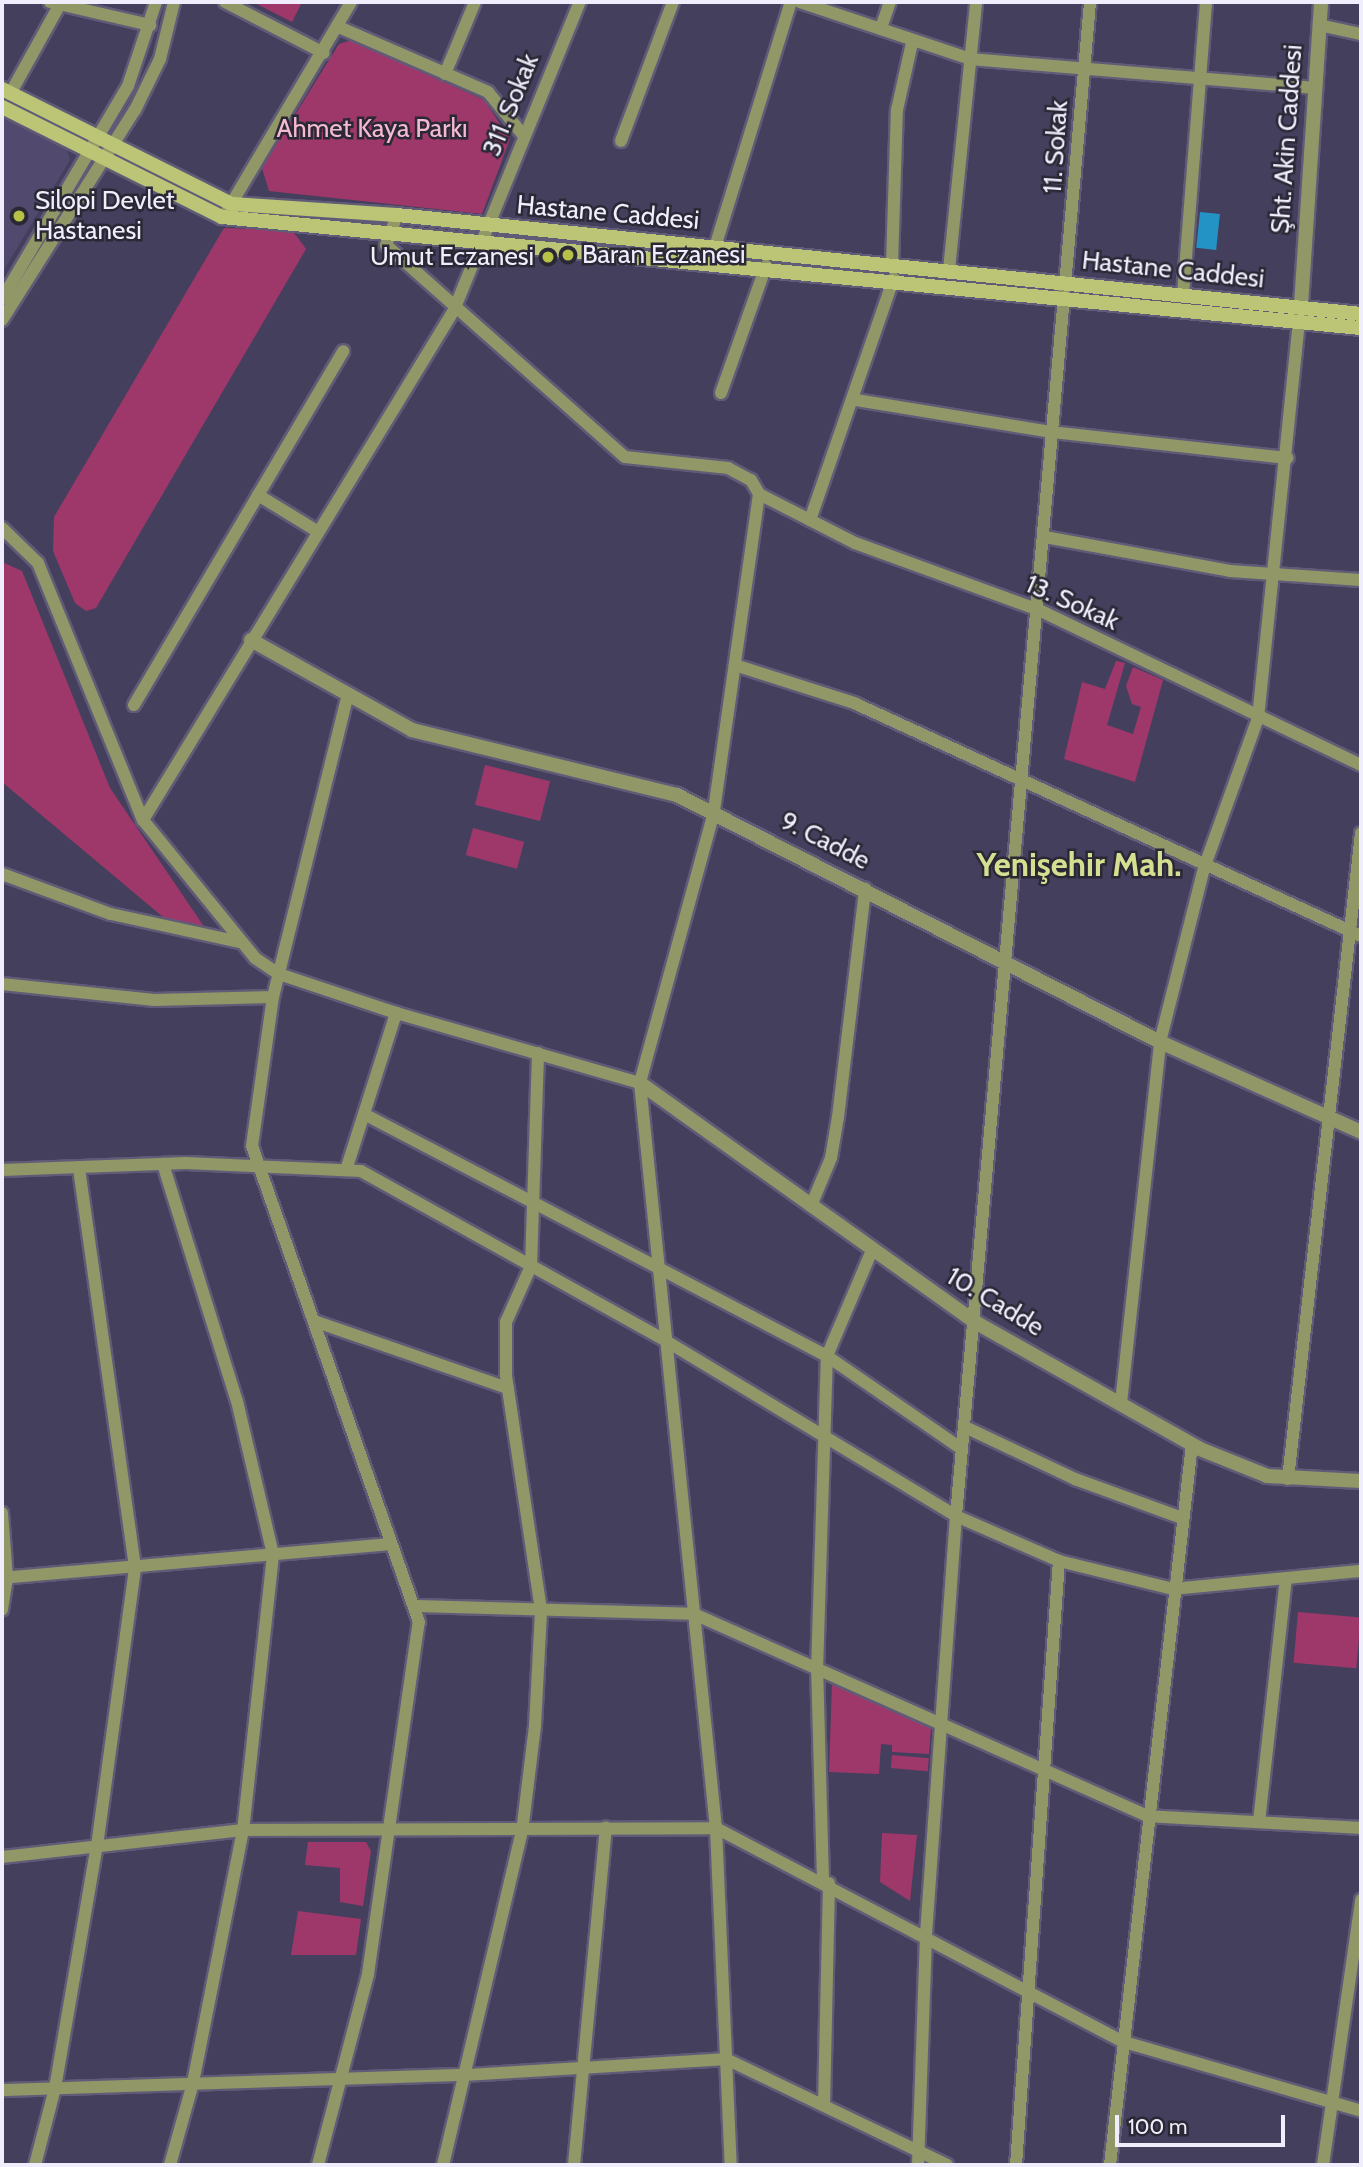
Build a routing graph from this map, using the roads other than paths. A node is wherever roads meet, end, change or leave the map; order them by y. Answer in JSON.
{"nodes":[{"id":1,"x":156,"y":2,"type":"edge"},
{"id":2,"x":174,"y":2,"type":"edge"},
{"id":3,"x":225,"y":2,"type":"edge"},
{"id":4,"x":351,"y":2,"type":"edge"},
{"id":5,"x":475,"y":2,"type":"edge"},
{"id":6,"x":580,"y":2,"type":"edge"},
{"id":7,"x":673,"y":2,"type":"edge"},
{"id":8,"x":791,"y":2,"type":"edge"},
{"id":9,"x":800,"y":2,"type":"edge"},
{"id":10,"x":834,"y":2,"type":"edge"},
{"id":11,"x":890,"y":2,"type":"edge"},
{"id":12,"x":976,"y":2,"type":"edge"},
{"id":13,"x":1090,"y":2,"type":"edge"},
{"id":14,"x":1206,"y":2,"type":"edge"},
{"id":15,"x":1321,"y":2,"type":"edge"},
{"id":16,"x":55,"y":3,"type":"edge"},
{"id":17,"x":829,"y":15,"type":"junction"},
{"id":18,"x":150,"y":25,"type":"junction"},
{"id":19,"x":1319,"y":25,"type":"junction"},
{"id":20,"x":341,"y":27,"type":"junction"},
{"id":21,"x":881,"y":27,"type":"junction"},
{"id":22,"x":1361,"y":34,"type":"edge"},
{"id":23,"x":912,"y":43,"type":"junction"},
{"id":24,"x":324,"y":53,"type":"junction"},
{"id":25,"x":970,"y":59,"type":"junction"},
{"id":26,"x":1085,"y":68,"type":"junction"},
{"id":27,"x":445,"y":74,"type":"junction"},
{"id":28,"x":1200,"y":77,"type":"junction"},
{"id":29,"x":1316,"y":88,"type":"junction"},
{"id":30,"x":6,"y":91,"type":"edge"},
{"id":31,"x":2,"y":107,"type":"edge"},
{"id":32,"x":524,"y":136,"type":"junction"},
{"id":33,"x":103,"y":141,"type":"junction"},
{"id":34,"x":621,"y":141,"type":"dead end"},
{"id":35,"x":93,"y":157,"type":"junction"},
{"id":36,"x":232,"y":204,"type":"junction"},
{"id":37,"x":397,"y":215,"type":"junction"},
{"id":38,"x":222,"y":217,"type":"junction"},
{"id":39,"x":389,"y":229,"type":"junction"},
{"id":40,"x":483,"y":232,"type":"junction"},
{"id":41,"x":715,"y":247,"type":"junction"},
{"id":42,"x":765,"y":266,"type":"junction"},
{"id":43,"x":949,"y":270,"type":"junction"},
{"id":44,"x":893,"y":271,"type":"junction"},
{"id":45,"x":1068,"y":290,"type":"junction"},
{"id":46,"x":1184,"y":295,"type":"junction"},
{"id":47,"x":2,"y":299,"type":"edge"},
{"id":48,"x":454,"y":310,"type":"junction"},
{"id":49,"x":1361,"y":314,"type":"edge"},
{"id":50,"x":1300,"y":315,"type":"junction"},
{"id":51,"x":2,"y":320,"type":"edge"},
{"id":52,"x":1361,"y":328,"type":"edge"},
{"id":53,"x":343,"y":351,"type":"dead end"},
{"id":54,"x":721,"y":393,"type":"dead end"},
{"id":55,"x":856,"y":400,"type":"junction"},
{"id":56,"x":1052,"y":432,"type":"junction"},
{"id":57,"x":1288,"y":458,"type":"junction"},
{"id":58,"x":759,"y":494,"type":"junction"},
{"id":59,"x":258,"y":495,"type":"junction"},
{"id":60,"x":810,"y":520,"type":"junction"},
{"id":61,"x":2,"y":528,"type":"edge"},
{"id":62,"x":317,"y":531,"type":"junction"},
{"id":63,"x":1045,"y":537,"type":"junction"},
{"id":64,"x":1275,"y":573,"type":"junction"},
{"id":65,"x":1361,"y":580,"type":"edge"},
{"id":66,"x":1039,"y":610,"type":"junction"},
{"id":67,"x":251,"y":640,"type":"junction"},
{"id":68,"x":735,"y":665,"type":"junction"},
{"id":69,"x":348,"y":695,"type":"junction"},
{"id":70,"x":134,"y":705,"type":"dead end"},
{"id":71,"x":1258,"y":718,"type":"junction"},
{"id":72,"x":1361,"y":765,"type":"edge"},
{"id":73,"x":1023,"y":786,"type":"junction"},
{"id":74,"x":714,"y":812,"type":"junction"},
{"id":75,"x":143,"y":820,"type":"junction"},
{"id":76,"x":1361,"y":833,"type":"edge"},
{"id":77,"x":1205,"y":868,"type":"junction"},
{"id":78,"x":2,"y":874,"type":"edge"},
{"id":79,"x":864,"y":889,"type":"junction"},
{"id":80,"x":1357,"y":935,"type":"edge"},
{"id":81,"x":239,"y":942,"type":"junction"},
{"id":82,"x":1000,"y":962,"type":"junction"},
{"id":83,"x":279,"y":974,"type":"junction"},
{"id":84,"x":2,"y":984,"type":"edge"},
{"id":85,"x":273,"y":997,"type":"junction"},
{"id":86,"x":396,"y":1013,"type":"junction"},
{"id":87,"x":1160,"y":1042,"type":"junction"},
{"id":88,"x":538,"y":1053,"type":"junction"},
{"id":89,"x":640,"y":1083,"type":"junction"},
{"id":90,"x":364,"y":1114,"type":"junction"},
{"id":91,"x":1329,"y":1118,"type":"junction"},
{"id":92,"x":1361,"y":1132,"type":"edge"},
{"id":93,"x":163,"y":1164,"type":"junction"},
{"id":94,"x":255,"y":1166,"type":"junction"},
{"id":95,"x":79,"y":1167,"type":"junction"},
{"id":96,"x":2,"y":1170,"type":"edge"},
{"id":97,"x":346,"y":1170,"type":"junction"},
{"id":98,"x":533,"y":1200,"type":"junction"},
{"id":99,"x":811,"y":1206,"type":"junction"},
{"id":100,"x":871,"y":1253,"type":"junction"},
{"id":101,"x":658,"y":1265,"type":"junction"},
{"id":102,"x":531,"y":1266,"type":"junction"},
{"id":103,"x":314,"y":1321,"type":"junction"},
{"id":104,"x":975,"y":1322,"type":"junction"},
{"id":105,"x":666,"y":1341,"type":"junction"},
{"id":106,"x":827,"y":1356,"type":"junction"},
{"id":107,"x":508,"y":1388,"type":"junction"},
{"id":108,"x":1121,"y":1402,"type":"junction"},
{"id":109,"x":964,"y":1427,"type":"junction"},
{"id":110,"x":828,"y":1438,"type":"junction"},
{"id":111,"x":1192,"y":1444,"type":"junction"},
{"id":112,"x":962,"y":1449,"type":"junction"},
{"id":113,"x":1288,"y":1479,"type":"junction"},
{"id":114,"x":1361,"y":1481,"type":"edge"},
{"id":115,"x":2,"y":1513,"type":"edge"},
{"id":116,"x":956,"y":1516,"type":"junction"},
{"id":117,"x":1182,"y":1518,"type":"junction"},
{"id":118,"x":391,"y":1544,"type":"junction"},
{"id":119,"x":273,"y":1555,"type":"junction"},
{"id":120,"x":1059,"y":1561,"type":"junction"},
{"id":121,"x":135,"y":1567,"type":"junction"},
{"id":122,"x":1361,"y":1571,"type":"edge"},
{"id":123,"x":4,"y":1578,"type":"edge"},
{"id":124,"x":1286,"y":1578,"type":"junction"},
{"id":125,"x":1173,"y":1589,"type":"junction"},
{"id":126,"x":414,"y":1606,"type":"junction"},
{"id":127,"x":2,"y":1610,"type":"edge"},
{"id":128,"x":541,"y":1610,"type":"junction"},
{"id":129,"x":694,"y":1614,"type":"junction"},
{"id":130,"x":817,"y":1671,"type":"junction"},
{"id":131,"x":942,"y":1725,"type":"junction"},
{"id":132,"x":1044,"y":1772,"type":"junction"},
{"id":133,"x":1147,"y":1816,"type":"junction"},
{"id":134,"x":1259,"y":1822,"type":"junction"},
{"id":135,"x":606,"y":1828,"type":"junction"},
{"id":136,"x":716,"y":1828,"type":"junction"},
{"id":137,"x":1361,"y":1828,"type":"edge"},
{"id":138,"x":243,"y":1830,"type":"junction"},
{"id":139,"x":391,"y":1832,"type":"junction"},
{"id":140,"x":522,"y":1832,"type":"junction"},
{"id":141,"x":97,"y":1846,"type":"junction"},
{"id":142,"x":2,"y":1857,"type":"edge"},
{"id":143,"x":826,"y":1881,"type":"junction"},
{"id":144,"x":1361,"y":1900,"type":"edge"},
{"id":145,"x":926,"y":1934,"type":"junction"},
{"id":146,"x":1029,"y":1991,"type":"junction"},
{"id":147,"x":1124,"y":2042,"type":"junction"},
{"id":148,"x":726,"y":2059,"type":"junction"},
{"id":149,"x":584,"y":2066,"type":"junction"},
{"id":150,"x":466,"y":2075,"type":"junction"},
{"id":151,"x":343,"y":2076,"type":"junction"},
{"id":152,"x":193,"y":2083,"type":"junction"},
{"id":153,"x":55,"y":2088,"type":"junction"},
{"id":154,"x":2,"y":2090,"type":"edge"},
{"id":155,"x":1330,"y":2103,"type":"junction"},
{"id":156,"x":824,"y":2105,"type":"junction"},
{"id":157,"x":1361,"y":2111,"type":"edge"},
{"id":158,"x":919,"y":2150,"type":"junction"},
{"id":159,"x":35,"y":2165,"type":"edge"},
{"id":160,"x":170,"y":2165,"type":"edge"},
{"id":161,"x":318,"y":2165,"type":"edge"},
{"id":162,"x":443,"y":2165,"type":"edge"},
{"id":163,"x":574,"y":2165,"type":"edge"},
{"id":164,"x":731,"y":2165,"type":"edge"},
{"id":165,"x":918,"y":2165,"type":"edge"},
{"id":166,"x":947,"y":2165,"type":"edge"},
{"id":167,"x":1016,"y":2165,"type":"edge"},
{"id":168,"x":1110,"y":2165,"type":"edge"},
{"id":169,"x":1323,"y":2165,"type":"edge"}],
"edges":[{"from":1,"to":18,"type":"street"},
{"from":2,"to":33,"type":"street"},
{"from":3,"to":24,"type":"street"},
{"from":4,"to":20,"type":"street"},
{"from":5,"to":27,"type":"street"},
{"from":6,"to":32,"type":"street","name":"311. Sokak"},
{"from":7,"to":34,"type":"street"},
{"from":8,"to":41,"type":"street"},
{"from":9,"to":17,"type":"street"},
{"from":10,"to":17,"type":"street"},
{"from":11,"to":21,"type":"street"},
{"from":12,"to":25,"type":"street"},
{"from":13,"to":26,"type":"street","name":"11. Sokak"},
{"from":14,"to":28,"type":"street"},
{"from":15,"to":19,"type":"street","name":"Şht. Akin Caddesi"},
{"from":16,"to":18,"type":"street"},
{"from":16,"to":30,"type":"street"},
{"from":17,"to":21,"type":"street"},
{"from":18,"to":33,"type":"street"},
{"from":19,"to":22,"type":"street"},
{"from":19,"to":29,"type":"street","name":"Şht. Akin Caddesi"},
{"from":20,"to":24,"type":"street"},
{"from":20,"to":27,"type":"street"},
{"from":21,"to":23,"type":"street"},
{"from":23,"to":25,"type":"street"},
{"from":23,"to":44,"type":"street"},
{"from":24,"to":36,"type":"street"},
{"from":25,"to":26,"type":"street"},
{"from":25,"to":43,"type":"street"},
{"from":26,"to":28,"type":"street"},
{"from":26,"to":45,"type":"street","name":"11. Sokak"},
{"from":27,"to":32,"type":"street"},
{"from":28,"to":29,"type":"street"},
{"from":28,"to":46,"type":"street"},
{"from":29,"to":50,"type":"street","name":"Şht. Akin Caddesi"},
{"from":30,"to":33,"type":"main road","name":"Hastane Caddesi"},
{"from":31,"to":35,"type":"main road","name":"Hastane Caddesi"},
{"from":32,"to":40,"type":"street","name":"311. Sokak"},
{"from":33,"to":35,"type":"street"},
{"from":33,"to":36,"type":"main road","name":"Hastane Caddesi"},
{"from":35,"to":38,"type":"main road","name":"Hastane Caddesi"},
{"from":35,"to":47,"type":"street"},
{"from":35,"to":51,"type":"street"},
{"from":36,"to":37,"type":"main road","name":"Hastane Caddesi"},
{"from":36,"to":38,"type":"street"},
{"from":37,"to":39,"type":"street"},
{"from":37,"to":40,"type":"main road","name":"Hastane Caddesi"},
{"from":38,"to":39,"type":"main road","name":"Hastane Caddesi"},
{"from":39,"to":40,"type":"main road","name":"Hastane Caddesi"},
{"from":39,"to":48,"type":"street","name":"13. Sokak"},
{"from":40,"to":41,"type":"main road","name":"Hastane Caddesi"},
{"from":40,"to":42,"type":"main road","name":"Hastane Caddesi"},
{"from":40,"to":48,"type":"street","name":"311. Sokak"},
{"from":41,"to":44,"type":"main road","name":"Hastane Caddesi"},
{"from":42,"to":44,"type":"main road","name":"Hastane Caddesi"},
{"from":42,"to":54,"type":"street"},
{"from":43,"to":44,"type":"main road","name":"Hastane Caddesi"},
{"from":43,"to":45,"type":"main road","name":"Hastane Caddesi"},
{"from":44,"to":45,"type":"main road","name":"Hastane Caddesi"},
{"from":44,"to":55,"type":"street"},
{"from":45,"to":46,"type":"main road","name":"Hastane Caddesi"},
{"from":45,"to":50,"type":"main road","name":"Hastane Caddesi"},
{"from":45,"to":56,"type":"street","name":"11. Sokak"},
{"from":46,"to":50,"type":"main road","name":"Hastane Caddesi"},
{"from":48,"to":58,"type":"street","name":"13. Sokak"},
{"from":48,"to":62,"type":"street","name":"311. Sokak"},
{"from":49,"to":50,"type":"main road","name":"Hastane Caddesi"},
{"from":50,"to":52,"type":"main road","name":"Hastane Caddesi"},
{"from":50,"to":57,"type":"street"},
{"from":53,"to":59,"type":"street"},
{"from":55,"to":56,"type":"street"},
{"from":55,"to":60,"type":"street"},
{"from":56,"to":57,"type":"street"},
{"from":56,"to":63,"type":"street","name":"11. Sokak"},
{"from":57,"to":64,"type":"street"},
{"from":58,"to":60,"type":"street","name":"13. Sokak"},
{"from":58,"to":68,"type":"street"},
{"from":59,"to":62,"type":"street"},
{"from":59,"to":70,"type":"street"},
{"from":60,"to":66,"type":"street","name":"13. Sokak"},
{"from":61,"to":75,"type":"street"},
{"from":62,"to":67,"type":"street","name":"311. Sokak"},
{"from":63,"to":64,"type":"street"},
{"from":63,"to":66,"type":"street","name":"11. Sokak"},
{"from":64,"to":65,"type":"street"},
{"from":64,"to":71,"type":"street"},
{"from":66,"to":71,"type":"street","name":"13. Sokak"},
{"from":66,"to":73,"type":"street","name":"11. Sokak"},
{"from":67,"to":69,"type":"street","name":"9. Cadde"},
{"from":67,"to":75,"type":"street","name":"311. Sokak"},
{"from":68,"to":73,"type":"street"},
{"from":68,"to":74,"type":"street"},
{"from":69,"to":74,"type":"street","name":"9. Cadde"},
{"from":69,"to":83,"type":"street"},
{"from":71,"to":72,"type":"street","name":"13. Sokak"},
{"from":71,"to":77,"type":"street"},
{"from":73,"to":77,"type":"street"},
{"from":73,"to":82,"type":"street","name":"11. Sokak"},
{"from":74,"to":79,"type":"street","name":"9. Cadde"},
{"from":74,"to":89,"type":"street"},
{"from":75,"to":81,"type":"street"},
{"from":76,"to":80,"type":"street"},
{"from":77,"to":80,"type":"street"},
{"from":77,"to":87,"type":"street"},
{"from":78,"to":81,"type":"street"},
{"from":79,"to":82,"type":"street","name":"9. Cadde"},
{"from":79,"to":99,"type":"street"},
{"from":80,"to":91,"type":"street"},
{"from":81,"to":83,"type":"street"},
{"from":82,"to":87,"type":"street","name":"9. Cadde"},
{"from":82,"to":104,"type":"street","name":"11. Sokak"},
{"from":83,"to":85,"type":"street"},
{"from":83,"to":86,"type":"street"},
{"from":84,"to":85,"type":"street"},
{"from":85,"to":94,"type":"street"},
{"from":86,"to":88,"type":"street"},
{"from":86,"to":90,"type":"street"},
{"from":87,"to":91,"type":"street","name":"9. Cadde"},
{"from":87,"to":108,"type":"street"},
{"from":88,"to":89,"type":"street"},
{"from":88,"to":98,"type":"street"},
{"from":89,"to":99,"type":"street","name":"10. Cadde"},
{"from":89,"to":101,"type":"street"},
{"from":90,"to":97,"type":"street"},
{"from":90,"to":98,"type":"street"},
{"from":91,"to":92,"type":"street","name":"9. Cadde"},
{"from":91,"to":113,"type":"street"},
{"from":93,"to":94,"type":"street"},
{"from":93,"to":95,"type":"street"},
{"from":93,"to":119,"type":"street"},
{"from":94,"to":97,"type":"street"},
{"from":94,"to":103,"type":"street"},
{"from":95,"to":96,"type":"street"},
{"from":95,"to":121,"type":"street"},
{"from":97,"to":102,"type":"street"},
{"from":98,"to":101,"type":"street"},
{"from":98,"to":102,"type":"street"},
{"from":99,"to":100,"type":"street","name":"10. Cadde"},
{"from":100,"to":104,"type":"street","name":"10. Cadde"},
{"from":100,"to":106,"type":"street"},
{"from":101,"to":105,"type":"street"},
{"from":101,"to":106,"type":"street"},
{"from":102,"to":105,"type":"street"},
{"from":102,"to":107,"type":"street"},
{"from":103,"to":107,"type":"street"},
{"from":103,"to":118,"type":"street"},
{"from":104,"to":108,"type":"street","name":"10. Cadde"},
{"from":104,"to":109,"type":"street","name":"11. Sokak"},
{"from":105,"to":110,"type":"street"},
{"from":105,"to":129,"type":"street"},
{"from":106,"to":110,"type":"street"},
{"from":106,"to":112,"type":"street"},
{"from":107,"to":128,"type":"street"},
{"from":108,"to":111,"type":"street","name":"10. Cadde"},
{"from":109,"to":112,"type":"street","name":"11. Sokak"},
{"from":109,"to":117,"type":"street"},
{"from":110,"to":116,"type":"street"},
{"from":110,"to":130,"type":"street"},
{"from":111,"to":113,"type":"street","name":"10. Cadde"},
{"from":111,"to":117,"type":"street"},
{"from":112,"to":116,"type":"street","name":"11. Sokak"},
{"from":113,"to":114,"type":"street","name":"10. Cadde"},
{"from":115,"to":123,"type":"street"},
{"from":116,"to":120,"type":"street"},
{"from":116,"to":131,"type":"street","name":"11. Sokak"},
{"from":117,"to":125,"type":"street"},
{"from":118,"to":119,"type":"street"},
{"from":118,"to":126,"type":"street"},
{"from":119,"to":121,"type":"street"},
{"from":119,"to":138,"type":"street"},
{"from":120,"to":125,"type":"street"},
{"from":120,"to":132,"type":"street"},
{"from":121,"to":123,"type":"street"},
{"from":121,"to":141,"type":"street"},
{"from":122,"to":124,"type":"street"},
{"from":123,"to":127,"type":"street"},
{"from":124,"to":125,"type":"street"},
{"from":124,"to":134,"type":"street"},
{"from":125,"to":133,"type":"street"},
{"from":126,"to":128,"type":"street"},
{"from":126,"to":139,"type":"street"},
{"from":128,"to":129,"type":"street"},
{"from":128,"to":140,"type":"street"},
{"from":129,"to":130,"type":"street"},
{"from":129,"to":136,"type":"street"},
{"from":130,"to":131,"type":"street"},
{"from":130,"to":143,"type":"street"},
{"from":131,"to":132,"type":"street"},
{"from":131,"to":145,"type":"street","name":"11. Sokak"},
{"from":132,"to":133,"type":"street"},
{"from":132,"to":146,"type":"street"},
{"from":133,"to":134,"type":"street"},
{"from":133,"to":147,"type":"street"},
{"from":134,"to":137,"type":"street"},
{"from":135,"to":136,"type":"street"},
{"from":135,"to":140,"type":"street"},
{"from":135,"to":149,"type":"street"},
{"from":136,"to":143,"type":"street"},
{"from":136,"to":148,"type":"street"},
{"from":138,"to":139,"type":"street"},
{"from":138,"to":141,"type":"street"},
{"from":138,"to":152,"type":"street"},
{"from":139,"to":140,"type":"street"},
{"from":139,"to":151,"type":"street"},
{"from":140,"to":150,"type":"street"},
{"from":141,"to":142,"type":"street"},
{"from":141,"to":153,"type":"street"},
{"from":143,"to":145,"type":"street"},
{"from":143,"to":156,"type":"street"},
{"from":144,"to":155,"type":"street"},
{"from":145,"to":146,"type":"street"},
{"from":145,"to":158,"type":"street","name":"11. Sokak"},
{"from":146,"to":147,"type":"street"},
{"from":146,"to":167,"type":"street"},
{"from":147,"to":155,"type":"street"},
{"from":147,"to":168,"type":"street"},
{"from":148,"to":149,"type":"street"},
{"from":148,"to":156,"type":"street"},
{"from":148,"to":164,"type":"street"},
{"from":149,"to":150,"type":"street"},
{"from":149,"to":163,"type":"street"},
{"from":150,"to":151,"type":"street"},
{"from":150,"to":162,"type":"street"},
{"from":151,"to":152,"type":"street"},
{"from":151,"to":161,"type":"street"},
{"from":152,"to":153,"type":"street"},
{"from":152,"to":160,"type":"street"},
{"from":153,"to":154,"type":"street"},
{"from":153,"to":159,"type":"street"},
{"from":155,"to":157,"type":"street"},
{"from":155,"to":169,"type":"street"},
{"from":156,"to":158,"type":"street"},
{"from":158,"to":165,"type":"street","name":"11. Sokak"},
{"from":158,"to":166,"type":"street"}]}
